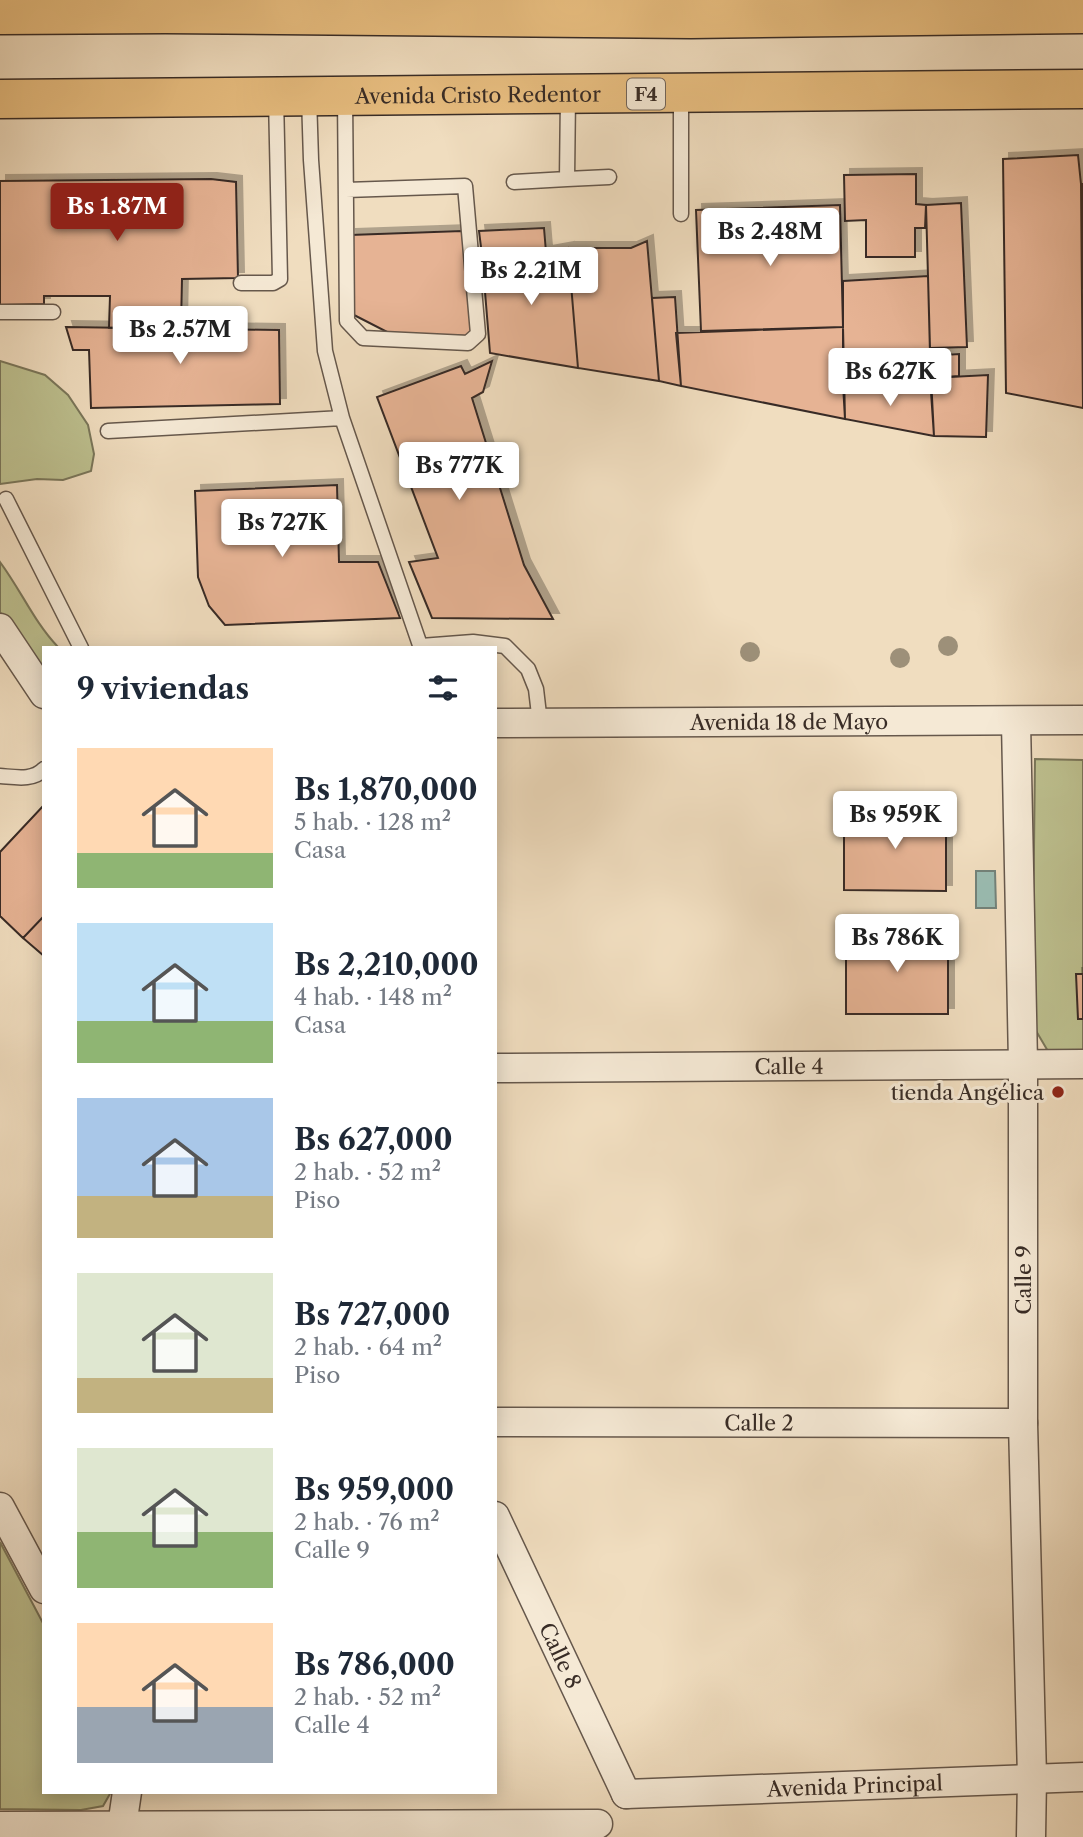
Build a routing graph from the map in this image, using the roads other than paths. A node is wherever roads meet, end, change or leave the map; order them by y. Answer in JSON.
{"nodes":[{"id":1,"x":70,"y":7,"type":"edge"},
{"id":2,"x":924,"y":8,"type":"edge"},
{"id":3,"x":803,"y":9,"type":"edge"},
{"id":4,"x":1083,"y":14,"type":"edge"},
{"id":5,"x":0,"y":15,"type":"edge"},
{"id":6,"x":1083,"y":89,"type":"edge"},
{"id":7,"x":681,"y":93,"type":"junction"},
{"id":8,"x":568,"y":94,"type":"junction"},
{"id":9,"x":310,"y":96,"type":"junction"},
{"id":10,"x":0,"y":99,"type":"edge"},
{"id":11,"x":609,"y":177,"type":"dead end"},
{"id":12,"x":567,"y":179,"type":"junction"},
{"id":13,"x":514,"y":182,"type":"dead end"},
{"id":14,"x":346,"y":190,"type":"junction"},
{"id":15,"x":681,"y":214,"type":"dead end"},
{"id":16,"x":241,"y":283,"type":"dead end"},
{"id":17,"x":0,"y":312,"type":"edge"},
{"id":18,"x":53,"y":312,"type":"dead end"},
{"id":19,"x":342,"y":418,"type":"junction"},
{"id":20,"x":108,"y":431,"type":"dead end"},
{"id":21,"x":6,"y":499,"type":"dead end"},
{"id":22,"x":0,"y":628,"type":"edge"},
{"id":23,"x":80,"y":646,"type":"edge"},
{"id":24,"x":421,"y":646,"type":"edge"},
{"id":25,"x":431,"y":646,"type":"edge"},
{"id":26,"x":42,"y":691,"type":"edge"},
{"id":27,"x":1083,"y":720,"type":"edge"},
{"id":28,"x":1016,"y":722,"type":"junction"},
{"id":29,"x":497,"y":723,"type":"edge"},
{"id":30,"x":540,"y":723,"type":"junction"},
{"id":31,"x":42,"y":771,"type":"edge"},
{"id":32,"x":0,"y":776,"type":"edge"},
{"id":33,"x":1023,"y":1063,"type":"junction"},
{"id":34,"x":1083,"y":1064,"type":"edge"},
{"id":35,"x":497,"y":1068,"type":"edge"},
{"id":36,"x":497,"y":1422,"type":"edge"},
{"id":37,"x":1023,"y":1423,"type":"junction"},
{"id":38,"x":0,"y":1507,"type":"edge"},
{"id":39,"x":497,"y":1520,"type":"edge"},
{"id":40,"x":42,"y":1585,"type":"edge"},
{"id":41,"x":1032,"y":1777,"type":"junction"},
{"id":42,"x":1083,"y":1777,"type":"edge"},
{"id":43,"x":127,"y":1794,"type":"edge"},
{"id":44,"x":626,"y":1794,"type":"junction"},
{"id":45,"x":0,"y":1826,"type":"edge"},
{"id":46,"x":122,"y":1826,"type":"junction"},
{"id":47,"x":598,"y":1830,"type":"edge"},
{"id":48,"x":170,"y":1831,"type":"edge"},
{"id":49,"x":1031,"y":1837,"type":"edge"}],
"edges":[{"from":1,"to":3,"type":"highway"},
{"from":1,"to":5,"type":"highway"},
{"from":2,"to":3,"type":"highway"},
{"from":2,"to":4,"type":"highway"},
{"from":6,"to":7,"type":"highway","name":"Avenida Cristo Redentor","number":"F4"},
{"from":7,"to":8,"type":"highway","name":"Avenida Cristo Redentor","number":"F4"},
{"from":7,"to":15,"type":"lane"},
{"from":8,"to":9,"type":"highway","name":"Avenida Cristo Redentor","number":"F4"},
{"from":8,"to":12,"type":"lane"},
{"from":9,"to":10,"type":"highway","name":"Avenida Cristo Redentor","number":"F4"},
{"from":9,"to":14,"type":"lane"},
{"from":9,"to":16,"type":"lane"},
{"from":9,"to":19,"type":"lane"},
{"from":11,"to":12,"type":"lane"},
{"from":12,"to":13,"type":"lane"},
{"from":14,"to":14,"type":"lane"},
{"from":17,"to":18,"type":"lane"},
{"from":19,"to":20,"type":"lane"},
{"from":19,"to":24,"type":"lane"},
{"from":21,"to":23,"type":"lane"},
{"from":22,"to":26,"type":"street"},
{"from":25,"to":30,"type":"lane"},
{"from":27,"to":28,"type":"street","name":"Avenida 18 de Mayo"},
{"from":28,"to":30,"type":"street","name":"Avenida 18 de Mayo"},
{"from":28,"to":33,"type":"street","name":"Calle 9"},
{"from":29,"to":30,"type":"street","name":"Avenida 18 de Mayo"},
{"from":31,"to":32,"type":"lane"},
{"from":33,"to":34,"type":"street","name":"Calle 4"},
{"from":33,"to":35,"type":"street","name":"Calle 4"},
{"from":33,"to":37,"type":"street","name":"Calle 9"},
{"from":36,"to":37,"type":"street","name":"Calle 2"},
{"from":37,"to":41,"type":"street","name":"Calle 9"},
{"from":38,"to":40,"type":"street"},
{"from":39,"to":44,"type":"street","name":"Calle 8"},
{"from":41,"to":42,"type":"street","name":"Avenida Principal"},
{"from":41,"to":44,"type":"street","name":"Avenida Principal"},
{"from":41,"to":49,"type":"street","name":"Calle 9"},
{"from":43,"to":46,"type":"street"},
{"from":44,"to":47,"type":"street"},
{"from":45,"to":46,"type":"street"},
{"from":46,"to":48,"type":"street"},
{"from":47,"to":48,"type":"street"}]}
